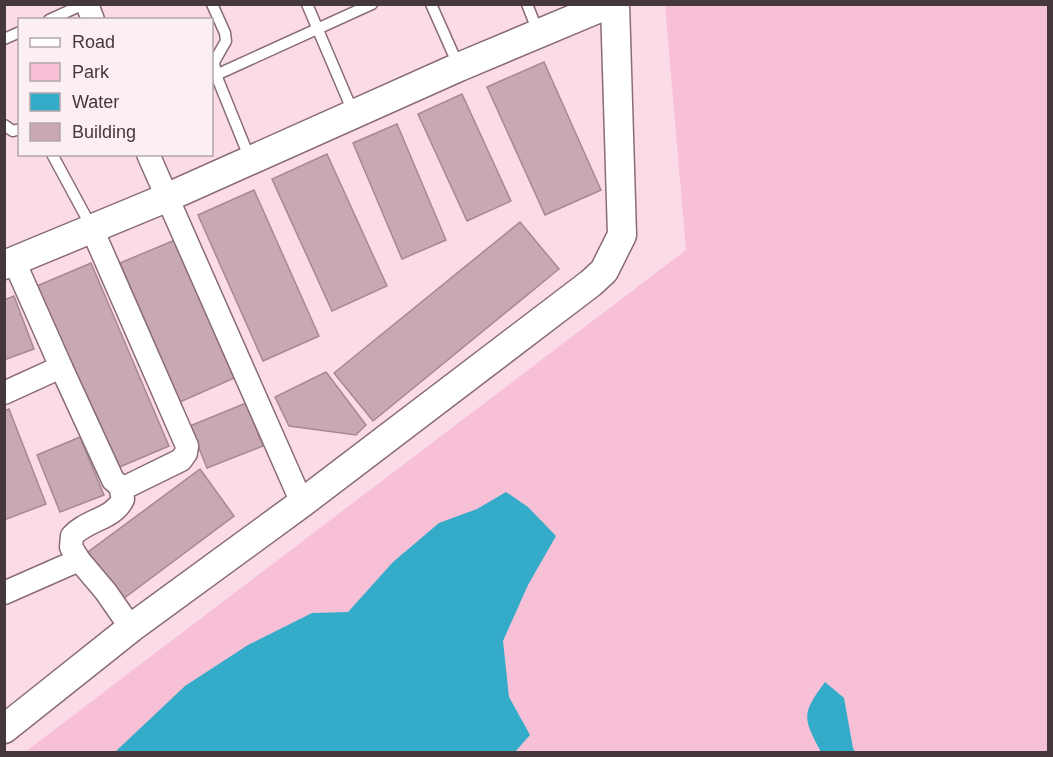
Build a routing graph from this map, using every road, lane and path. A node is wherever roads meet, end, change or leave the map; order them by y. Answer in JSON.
{"nodes":[{"id":1,"x":85,"y":4,"type":"edge"},
{"id":2,"x":212,"y":4,"type":"edge"},
{"id":3,"x":307,"y":4,"type":"edge"},
{"id":4,"x":372,"y":4,"type":"edge"},
{"id":5,"x":431,"y":4,"type":"edge"},
{"id":6,"x":527,"y":4,"type":"edge"},
{"id":7,"x":609,"y":4,"type":"edge"},
{"id":8,"x":615,"y":4,"type":"edge"},
{"id":9,"x":54,"y":18,"type":"edge"},
{"id":10,"x":92,"y":18,"type":"edge"},
{"id":11,"x":318,"y":29,"type":"junction"},
{"id":12,"x":18,"y":33,"type":"edge"},
{"id":13,"x":538,"y":33,"type":"junction"},
{"id":14,"x":4,"y":39,"type":"edge"},
{"id":15,"x":216,"y":51,"type":"edge"},
{"id":16,"x":459,"y":67,"type":"junction"},
{"id":17,"x":216,"y":75,"type":"junction"},
{"id":18,"x":354,"y":114,"type":"junction"},
{"id":19,"x":4,"y":125,"type":"edge"},
{"id":20,"x":18,"y":130,"type":"edge"},
{"id":21,"x":53,"y":156,"type":"edge"},
{"id":22,"x":149,"y":156,"type":"edge"},
{"id":23,"x":251,"y":161,"type":"junction"},
{"id":24,"x":166,"y":198,"type":"junction"},
{"id":25,"x":92,"y":229,"type":"junction"},
{"id":26,"x":9,"y":263,"type":"edge"},
{"id":27,"x":61,"y":367,"type":"junction"},
{"id":28,"x":4,"y":393,"type":"edge"},
{"id":29,"x":120,"y":486,"type":"junction"},
{"id":30,"x":302,"y":503,"type":"junction"},
{"id":31,"x":79,"y":560,"type":"junction"},
{"id":32,"x":4,"y":593,"type":"edge"},
{"id":33,"x":130,"y":628,"type":"junction"},
{"id":34,"x":4,"y":729,"type":"edge"}],
"edges":[{"from":1,"to":9,"type":"lane"},
{"from":1,"to":10,"type":"street"},
{"from":2,"to":15,"type":"lane"},
{"from":3,"to":11,"type":"lane"},
{"from":4,"to":11,"type":"lane"},
{"from":5,"to":16,"type":"lane"},
{"from":6,"to":13,"type":"lane"},
{"from":7,"to":13,"type":"street"},
{"from":8,"to":30,"type":"street"},
{"from":11,"to":17,"type":"lane"},
{"from":11,"to":18,"type":"lane"},
{"from":12,"to":14,"type":"lane"},
{"from":13,"to":16,"type":"street"},
{"from":15,"to":17,"type":"lane"},
{"from":16,"to":18,"type":"street"},
{"from":17,"to":23,"type":"lane"},
{"from":18,"to":23,"type":"street"},
{"from":19,"to":20,"type":"lane"},
{"from":21,"to":25,"type":"lane"},
{"from":22,"to":24,"type":"street"},
{"from":23,"to":24,"type":"street"},
{"from":24,"to":25,"type":"street"},
{"from":24,"to":30,"type":"street"},
{"from":25,"to":26,"type":"street"},
{"from":25,"to":29,"type":"street"},
{"from":26,"to":27,"type":"street"},
{"from":27,"to":28,"type":"street"},
{"from":27,"to":29,"type":"street"},
{"from":29,"to":31,"type":"street"},
{"from":30,"to":33,"type":"street"},
{"from":31,"to":32,"type":"street"},
{"from":31,"to":33,"type":"street"},
{"from":33,"to":34,"type":"street"}]}
